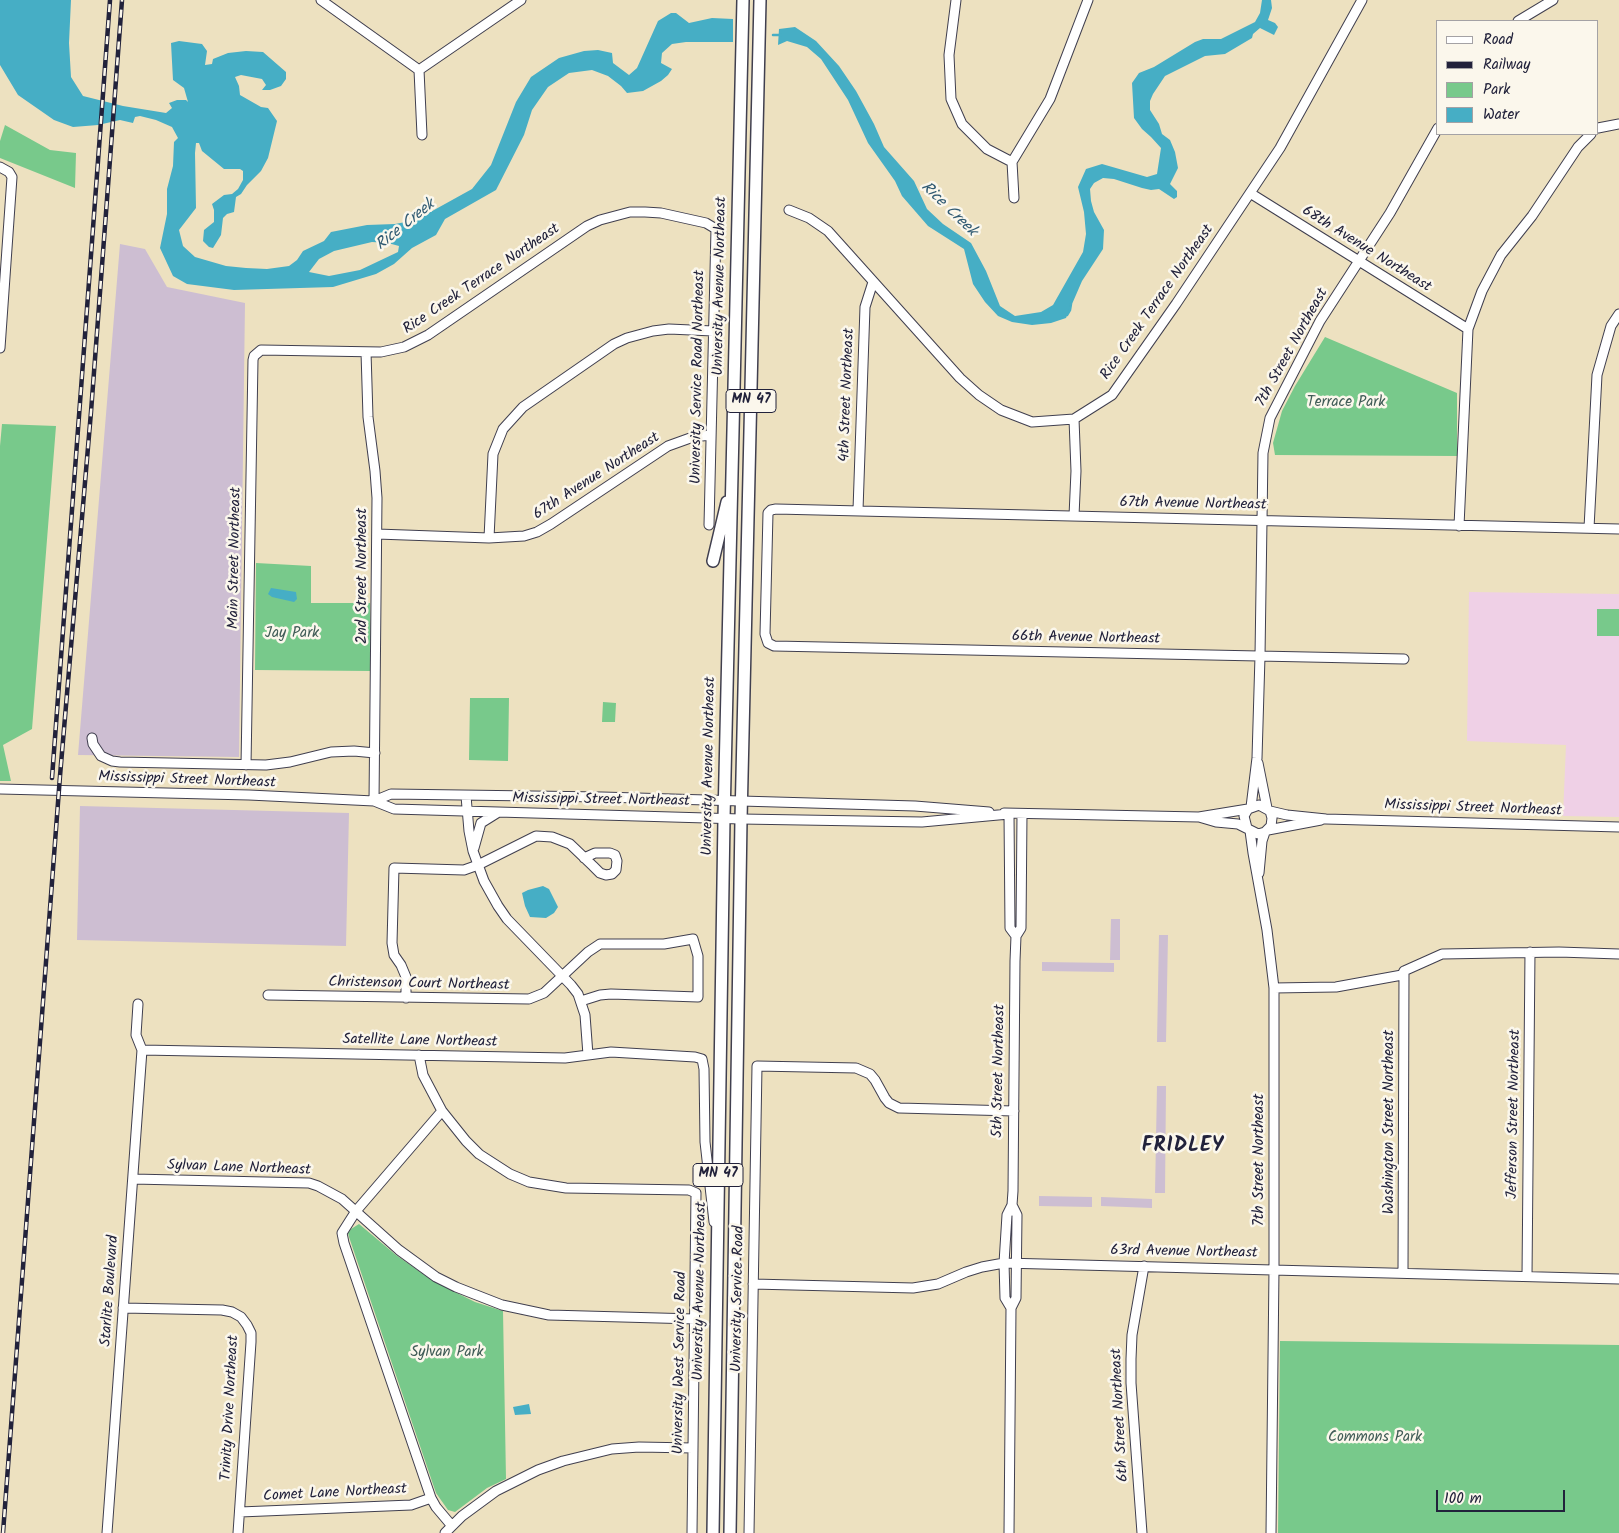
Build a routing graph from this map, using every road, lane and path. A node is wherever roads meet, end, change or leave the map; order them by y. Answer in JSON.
{"nodes":[{"id":1,"x":321,"y":0,"type":"edge"},
{"id":2,"x":520,"y":0,"type":"edge"},
{"id":3,"x":743,"y":0,"type":"edge"},
{"id":4,"x":760,"y":0,"type":"edge"},
{"id":5,"x":956,"y":0,"type":"edge"},
{"id":6,"x":1088,"y":0,"type":"edge"},
{"id":7,"x":1362,"y":0,"type":"edge"},
{"id":8,"x":1553,"y":0,"type":"edge"},
{"id":9,"x":1520,"y":20,"type":"edge"},
{"id":10,"x":419,"y":70,"type":"junction"},
{"id":11,"x":1619,"y":124,"type":"edge"},
{"id":12,"x":1599,"y":128,"type":"edge"},
{"id":13,"x":1436,"y":132,"type":"edge"},
{"id":14,"x":422,"y":135,"type":"dead end"},
{"id":15,"x":1590,"y":135,"type":"edge"},
{"id":16,"x":1012,"y":162,"type":"junction"},
{"id":17,"x":0,"y":167,"type":"edge"},
{"id":18,"x":1250,"y":194,"type":"junction"},
{"id":19,"x":1014,"y":198,"type":"dead end"},
{"id":20,"x":789,"y":210,"type":"dead end"},
{"id":21,"x":716,"y":229,"type":"joint"},
{"id":22,"x":1359,"y":261,"type":"junction"},
{"id":23,"x":873,"y":282,"type":"junction"},
{"id":24,"x":2,"y":292,"type":"edge"},
{"id":25,"x":1619,"y":314,"type":"edge"},
{"id":26,"x":1468,"y":329,"type":"junction"},
{"id":27,"x":713,"y":331,"type":"junction"},
{"id":28,"x":0,"y":348,"type":"edge"},
{"id":29,"x":257,"y":352,"type":"joint"},
{"id":30,"x":366,"y":352,"type":"junction"},
{"id":31,"x":1074,"y":419,"type":"junction"},
{"id":32,"x":711,"y":435,"type":"junction"},
{"id":33,"x":732,"y":484,"type":"junction"},
{"id":34,"x":858,"y":510,"type":"junction"},
{"id":35,"x":1074,"y":516,"type":"junction"},
{"id":36,"x":1262,"y":521,"type":"junction"},
{"id":37,"x":709,"y":525,"type":"dead end"},
{"id":38,"x":1459,"y":526,"type":"junction"},
{"id":39,"x":1589,"y":528,"type":"junction"},
{"id":40,"x":1619,"y":529,"type":"edge"},
{"id":41,"x":377,"y":534,"type":"junction"},
{"id":42,"x":489,"y":538,"type":"junction"},
{"id":43,"x":713,"y":561,"type":"dead end"},
{"id":44,"x":768,"y":643,"type":"joint"},
{"id":45,"x":1260,"y":656,"type":"junction"},
{"id":46,"x":1404,"y":659,"type":"dead end"},
{"id":47,"x":92,"y":738,"type":"dead end"},
{"id":48,"x":375,"y":753,"type":"junction"},
{"id":49,"x":1257,"y":758,"type":"junction"},
{"id":50,"x":246,"y":765,"type":"junction"},
{"id":51,"x":0,"y":790,"type":"edge"},
{"id":52,"x":466,"y":796,"type":"junction"},
{"id":53,"x":374,"y":801,"type":"junction"},
{"id":54,"x":724,"y":801,"type":"junction"},
{"id":55,"x":742,"y":802,"type":"junction"},
{"id":56,"x":1250,"y":808,"type":"junction"},
{"id":57,"x":1268,"y":809,"type":"junction"},
{"id":58,"x":467,"y":812,"type":"junction"},
{"id":59,"x":498,"y":812,"type":"junction"},
{"id":60,"x":1009,"y":814,"type":"junction"},
{"id":61,"x":1022,"y":814,"type":"junction"},
{"id":62,"x":1199,"y":817,"type":"junction"},
{"id":63,"x":724,"y":818,"type":"junction"},
{"id":64,"x":741,"y":819,"type":"junction"},
{"id":65,"x":1326,"y":819,"type":"junction"},
{"id":66,"x":1619,"y":827,"type":"edge"},
{"id":67,"x":1248,"y":830,"type":"junction"},
{"id":68,"x":1266,"y":831,"type":"junction"},
{"id":69,"x":473,"y":851,"type":"junction"},
{"id":70,"x":584,"y":858,"type":"dead end"},
{"id":71,"x":478,"y":865,"type":"junction"},
{"id":72,"x":1258,"y":878,"type":"junction"},
{"id":73,"x":1016,"y":936,"type":"junction"},
{"id":74,"x":1530,"y":952,"type":"junction"},
{"id":75,"x":1619,"y":954,"type":"edge"},
{"id":76,"x":1404,"y":971,"type":"junction"},
{"id":77,"x":562,"y":976,"type":"junction"},
{"id":78,"x":1274,"y":988,"type":"junction"},
{"id":79,"x":268,"y":996,"type":"dead end"},
{"id":80,"x":406,"y":998,"type":"junction"},
{"id":81,"x":581,"y":1001,"type":"junction"},
{"id":82,"x":138,"y":1004,"type":"dead end"},
{"id":83,"x":142,"y":1050,"type":"junction"},
{"id":84,"x":419,"y":1055,"type":"junction"},
{"id":85,"x":588,"y":1055,"type":"junction"},
{"id":86,"x":442,"y":1111,"type":"junction"},
{"id":87,"x":1014,"y":1111,"type":"junction"},
{"id":88,"x":134,"y":1179,"type":"junction"},
{"id":89,"x":1012,"y":1205,"type":"junction"},
{"id":90,"x":356,"y":1211,"type":"junction"},
{"id":91,"x":717,"y":1236,"type":"junction"},
{"id":92,"x":1004,"y":1263,"type":"junction"},
{"id":93,"x":1016,"y":1263,"type":"junction"},
{"id":94,"x":1144,"y":1266,"type":"junction"},
{"id":95,"x":1274,"y":1269,"type":"junction"},
{"id":96,"x":1403,"y":1273,"type":"junction"},
{"id":97,"x":1526,"y":1276,"type":"junction"},
{"id":98,"x":1619,"y":1279,"type":"edge"},
{"id":99,"x":753,"y":1284,"type":"junction"},
{"id":100,"x":123,"y":1308,"type":"junction"},
{"id":101,"x":1011,"y":1308,"type":"junction"},
{"id":102,"x":695,"y":1319,"type":"junction"},
{"id":103,"x":694,"y":1448,"type":"junction"},
{"id":104,"x":431,"y":1498,"type":"junction"},
{"id":105,"x":240,"y":1512,"type":"junction"},
{"id":106,"x":449,"y":1530,"type":"edge"},
{"id":107,"x":107,"y":1533,"type":"edge"},
{"id":108,"x":238,"y":1533,"type":"edge"},
{"id":109,"x":692,"y":1533,"type":"edge"},
{"id":110,"x":713,"y":1533,"type":"edge"},
{"id":111,"x":730,"y":1533,"type":"edge"},
{"id":112,"x":749,"y":1533,"type":"edge"},
{"id":113,"x":1009,"y":1533,"type":"edge"},
{"id":114,"x":1142,"y":1533,"type":"edge"},
{"id":115,"x":1271,"y":1533,"type":"edge"}],
"edges":[{"from":1,"to":10,"type":"street"},
{"from":2,"to":10,"type":"street"},
{"from":3,"to":33,"type":"main road","name":"University Avenue Northeast","number":"MN 47"},
{"from":4,"to":55,"type":"main road","number":"MN 47"},
{"from":5,"to":16,"type":"street"},
{"from":6,"to":16,"type":"street"},
{"from":7,"to":18,"type":"street","name":"Rice Creek Terrace Northeast"},
{"from":8,"to":9,"type":"street"},
{"from":10,"to":14,"type":"street"},
{"from":11,"to":12,"type":"street"},
{"from":13,"to":22,"type":"street","name":"7th Street Northeast"},
{"from":15,"to":26,"type":"street"},
{"from":16,"to":19,"type":"street"},
{"from":17,"to":24,"type":"street"},
{"from":18,"to":22,"type":"street","name":"68th Avenue Northeast"},
{"from":18,"to":31,"type":"street","name":"Rice Creek Terrace Northeast"},
{"from":20,"to":23,"type":"street","name":"Rice Creek Terrace Northeast"},
{"from":21,"to":27,"type":"street","name":"University Service Road Northeast"},
{"from":21,"to":30,"type":"street","name":"Rice Creek Terrace Northeast"},
{"from":22,"to":26,"type":"street","name":"68th Avenue Northeast"},
{"from":22,"to":36,"type":"street","name":"7th Street Northeast"},
{"from":23,"to":31,"type":"street","name":"Rice Creek Terrace Northeast"},
{"from":23,"to":34,"type":"street","name":"4th Street Northeast"},
{"from":24,"to":28,"type":"street"},
{"from":25,"to":39,"type":"street"},
{"from":26,"to":38,"type":"street"},
{"from":27,"to":32,"type":"street","name":"University Service Road Northeast"},
{"from":27,"to":42,"type":"street"},
{"from":29,"to":30,"type":"street","name":"Rice Creek Terrace Northeast"},
{"from":29,"to":50,"type":"street","name":"Main Street Northeast"},
{"from":30,"to":41,"type":"street","name":"2nd Street Northeast"},
{"from":31,"to":35,"type":"street"},
{"from":32,"to":37,"type":"street","name":"University Service Road Northeast"},
{"from":32,"to":42,"type":"street","name":"67th Avenue Northeast"},
{"from":33,"to":43,"type":"main road"},
{"from":33,"to":54,"type":"main road","name":"University Avenue Northeast","number":"MN 47"},
{"from":34,"to":35,"type":"street","name":"67th Avenue Northeast"},
{"from":34,"to":44,"type":"street","name":"67th Avenue Northeast"},
{"from":35,"to":36,"type":"street","name":"67th Avenue Northeast"},
{"from":36,"to":38,"type":"street","name":"67th Avenue Northeast"},
{"from":36,"to":45,"type":"street","name":"7th Street Northeast"},
{"from":38,"to":39,"type":"street","name":"67th Avenue Northeast"},
{"from":39,"to":40,"type":"street","name":"67th Avenue Northeast"},
{"from":41,"to":42,"type":"street","name":"67th Avenue Northeast"},
{"from":41,"to":48,"type":"street","name":"2nd Street Northeast"},
{"from":44,"to":45,"type":"street","name":"66th Avenue Northeast"},
{"from":45,"to":46,"type":"street","name":"66th Avenue Northeast"},
{"from":45,"to":49,"type":"street","name":"7th Street Northeast"},
{"from":47,"to":50,"type":"street","name":"Mississippi Street Northeast"},
{"from":48,"to":50,"type":"street","name":"Mississippi Street Northeast"},
{"from":48,"to":53,"type":"street","name":"2nd Street Northeast"},
{"from":49,"to":56,"type":"street","name":"7th Street Northeast"},
{"from":49,"to":57,"type":"street","name":"7th Street Northeast"},
{"from":51,"to":53,"type":"street","name":"Mississippi Street Northeast"},
{"from":52,"to":53,"type":"street","name":"Mississippi Street Northeast"},
{"from":52,"to":54,"type":"street","name":"Mississippi Street Northeast"},
{"from":52,"to":58,"type":"street"},
{"from":53,"to":58,"type":"street","name":"Mississippi Street Northeast"},
{"from":54,"to":55,"type":"street","name":"Mississippi Street Northeast"},
{"from":54,"to":63,"type":"main road","name":"University Avenue Northeast","number":"MN 47"},
{"from":55,"to":60,"type":"street","name":"Mississippi Street Northeast"},
{"from":55,"to":64,"type":"main road","number":"MN 47"},
{"from":56,"to":57,"type":"street"},
{"from":56,"to":62,"type":"street","name":"Mississippi Street Northeast"},
{"from":56,"to":67,"type":"street"},
{"from":57,"to":65,"type":"street","name":"Mississippi Street Northeast"},
{"from":57,"to":68,"type":"street"},
{"from":58,"to":59,"type":"street","name":"Mississippi Street Northeast"},
{"from":58,"to":69,"type":"street"},
{"from":59,"to":63,"type":"street","name":"Mississippi Street Northeast"},
{"from":59,"to":69,"type":"street"},
{"from":60,"to":61,"type":"street","name":"Mississippi Street Northeast"},
{"from":60,"to":64,"type":"street","name":"Mississippi Street Northeast"},
{"from":60,"to":73,"type":"street","name":"5th Street Northeast"},
{"from":61,"to":62,"type":"street","name":"Mississippi Street Northeast"},
{"from":61,"to":73,"type":"street","name":"5th Street Northeast"},
{"from":62,"to":67,"type":"street","name":"Mississippi Street Northeast"},
{"from":63,"to":64,"type":"street","name":"Mississippi Street Northeast"},
{"from":63,"to":91,"type":"main road","name":"University Avenue Northeast","number":"MN 47"},
{"from":64,"to":111,"type":"main road","number":"MN 47"},
{"from":65,"to":66,"type":"street","name":"Mississippi Street Northeast"},
{"from":65,"to":68,"type":"street","name":"Mississippi Street Northeast"},
{"from":67,"to":68,"type":"street"},
{"from":67,"to":72,"type":"street","name":"7th Street Northeast"},
{"from":68,"to":72,"type":"street","name":"7th Street Northeast"},
{"from":69,"to":71,"type":"street"},
{"from":70,"to":71,"type":"street"},
{"from":71,"to":77,"type":"street"},
{"from":71,"to":80,"type":"street"},
{"from":72,"to":78,"type":"street","name":"7th Street Northeast"},
{"from":73,"to":87,"type":"street","name":"5th Street Northeast"},
{"from":74,"to":75,"type":"street"},
{"from":74,"to":76,"type":"street"},
{"from":74,"to":97,"type":"street","name":"Jefferson Street Northeast"},
{"from":76,"to":78,"type":"street"},
{"from":76,"to":96,"type":"street","name":"Washington Street Northeast"},
{"from":77,"to":80,"type":"street","name":"Christenson Court Northeast"},
{"from":77,"to":81,"type":"street"},
{"from":77,"to":81,"type":"street","name":"Christenson Court Northeast"},
{"from":78,"to":95,"type":"street","name":"7th Street Northeast"},
{"from":79,"to":80,"type":"street","name":"Christenson Court Northeast"},
{"from":81,"to":85,"type":"street"},
{"from":82,"to":83,"type":"street","name":"Starlite Boulevard"},
{"from":83,"to":84,"type":"street","name":"Satellite Lane Northeast"},
{"from":83,"to":88,"type":"street","name":"Starlite Boulevard"},
{"from":84,"to":85,"type":"street","name":"Satellite Lane Northeast"},
{"from":84,"to":86,"type":"street"},
{"from":85,"to":91,"type":"street","name":"Satellite Lane Northeast"},
{"from":86,"to":90,"type":"street"},
{"from":86,"to":102,"type":"street","name":"University West Service Road"},
{"from":87,"to":89,"type":"street","name":"5th Street Northeast"},
{"from":87,"to":99,"type":"street","name":"University Service Road"},
{"from":88,"to":90,"type":"street","name":"Sylvan Lane Northeast"},
{"from":88,"to":100,"type":"street","name":"Starlite Boulevard"},
{"from":89,"to":92,"type":"street","name":"5th Street Northeast"},
{"from":89,"to":93,"type":"street","name":"5th Street Northeast"},
{"from":90,"to":102,"type":"street","name":"Sylvan Lane Northeast"},
{"from":90,"to":104,"type":"street"},
{"from":91,"to":110,"type":"main road","name":"University Avenue Northeast","number":"MN 47"},
{"from":92,"to":93,"type":"street","name":"63rd Avenue Northeast"},
{"from":92,"to":99,"type":"street","name":"63rd Avenue Northeast"},
{"from":92,"to":101,"type":"street","name":"5th Street Northeast"},
{"from":93,"to":94,"type":"street","name":"63rd Avenue Northeast"},
{"from":93,"to":101,"type":"street","name":"5th Street Northeast"},
{"from":94,"to":95,"type":"street","name":"63rd Avenue Northeast"},
{"from":94,"to":114,"type":"street","name":"6th Street Northeast"},
{"from":95,"to":96,"type":"street","name":"63rd Avenue Northeast"},
{"from":95,"to":115,"type":"street","name":"7th Street Northeast"},
{"from":96,"to":97,"type":"street","name":"63rd Avenue Northeast"},
{"from":97,"to":98,"type":"street","name":"63rd Avenue Northeast"},
{"from":99,"to":112,"type":"street","name":"University Service Road"},
{"from":100,"to":105,"type":"street","name":"Trinity Drive Northeast"},
{"from":100,"to":107,"type":"street","name":"Starlite Boulevard"},
{"from":101,"to":113,"type":"street","name":"5th Street Northeast"},
{"from":102,"to":103,"type":"street","name":"University West Service Road"},
{"from":103,"to":106,"type":"street"},
{"from":103,"to":109,"type":"street","name":"University West Service Road"},
{"from":104,"to":105,"type":"street","name":"Comet Lane Northeast"},
{"from":104,"to":106,"type":"street"},
{"from":105,"to":108,"type":"street","name":"Trinity Drive Northeast"}]}
